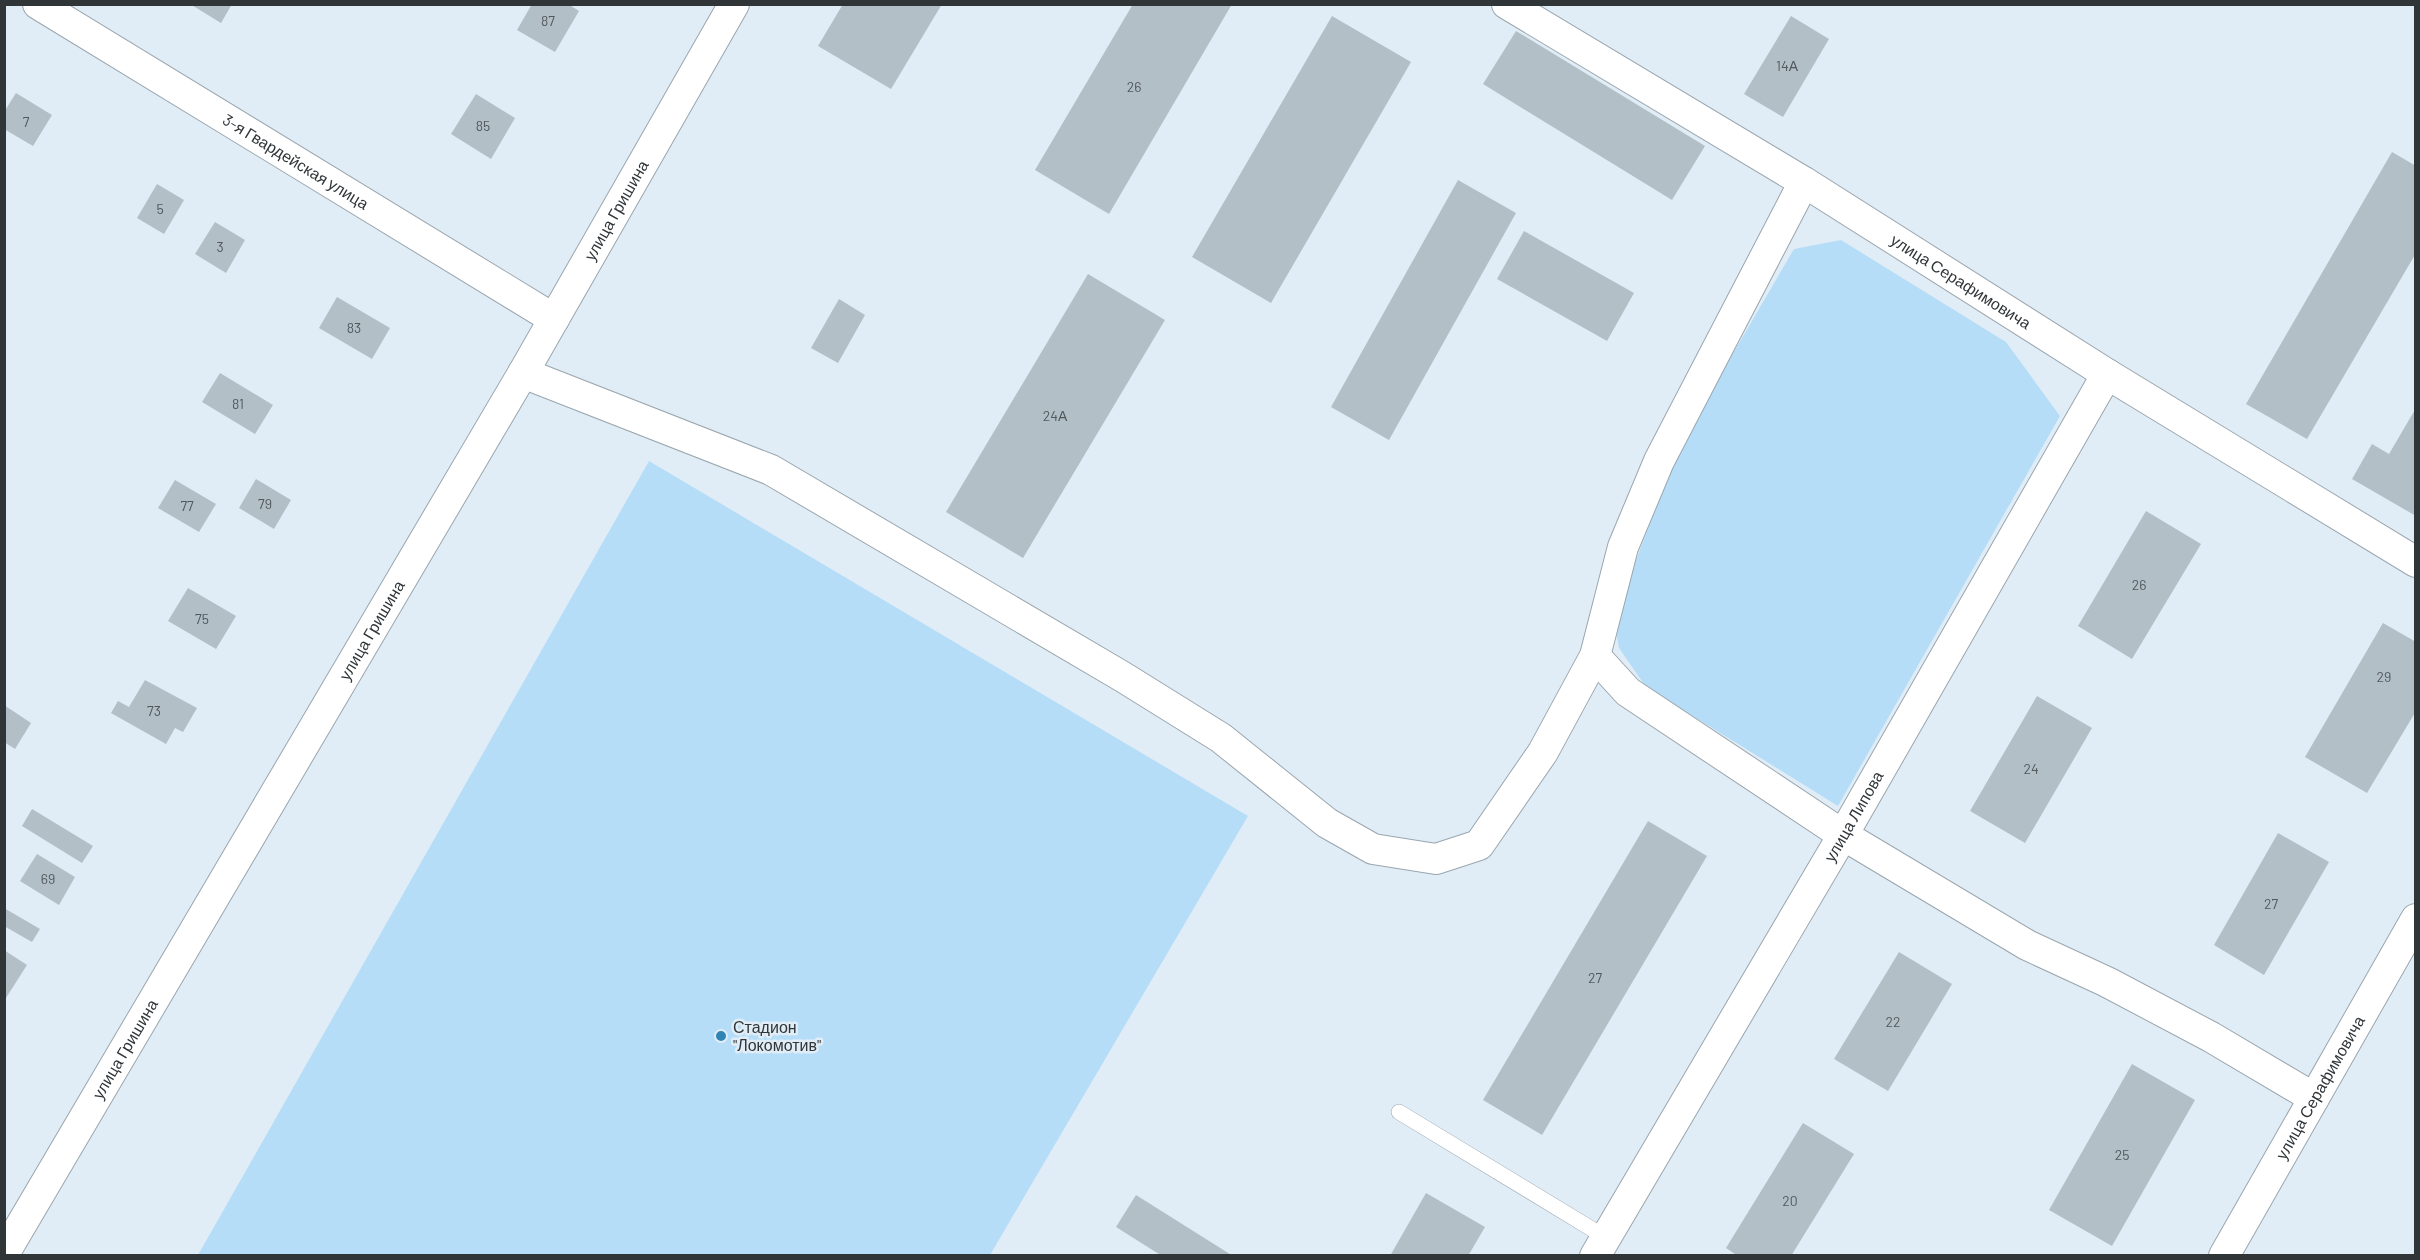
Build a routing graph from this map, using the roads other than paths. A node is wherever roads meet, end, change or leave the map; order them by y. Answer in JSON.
{"nodes":[{"id":1,"x":38,"y":4,"type":"edge"},
{"id":2,"x":734,"y":4,"type":"edge"},
{"id":3,"x":1507,"y":4,"type":"edge"},
{"id":4,"x":1804,"y":182,"type":"junction"},
{"id":5,"x":554,"y":319,"type":"junction"},
{"id":6,"x":523,"y":374,"type":"junction"},
{"id":7,"x":2107,"y":374,"type":"junction"},
{"id":8,"x":2415,"y":562,"type":"edge"},
{"id":9,"x":1595,"y":656,"type":"junction"},
{"id":10,"x":1843,"y":835,"type":"junction"},
{"id":11,"x":2415,"y":919,"type":"edge"},
{"id":12,"x":2314,"y":1098,"type":"junction"},
{"id":13,"x":1398,"y":1112,"type":"dead end"},
{"id":14,"x":1600,"y":1246,"type":"edge"},
{"id":15,"x":4,"y":1254,"type":"edge"},
{"id":16,"x":2224,"y":1256,"type":"edge"}],
"edges":[{"from":1,"to":5,"type":"street","name":"3-я Гвардейская улица"},
{"from":2,"to":5,"type":"street","name":"улица Гришина"},
{"from":3,"to":4,"type":"street","name":"улица Серафимовича"},
{"from":4,"to":7,"type":"street","name":"улица Серафимовича"},
{"from":4,"to":9,"type":"street"},
{"from":5,"to":6,"type":"street","name":"улица Гришина"},
{"from":6,"to":9,"type":"street"},
{"from":6,"to":15,"type":"street","name":"улица Гришина"},
{"from":7,"to":8,"type":"street","name":"улица Серафимовича"},
{"from":7,"to":10,"type":"street","name":"улица Липова"},
{"from":9,"to":10,"type":"street"},
{"from":10,"to":12,"type":"street"},
{"from":10,"to":14,"type":"street","name":"улица Липова"},
{"from":11,"to":12,"type":"street","name":"улица Серафимовича"},
{"from":12,"to":16,"type":"street","name":"улица Серафимовича"},
{"from":13,"to":14,"type":"lane"}]}
